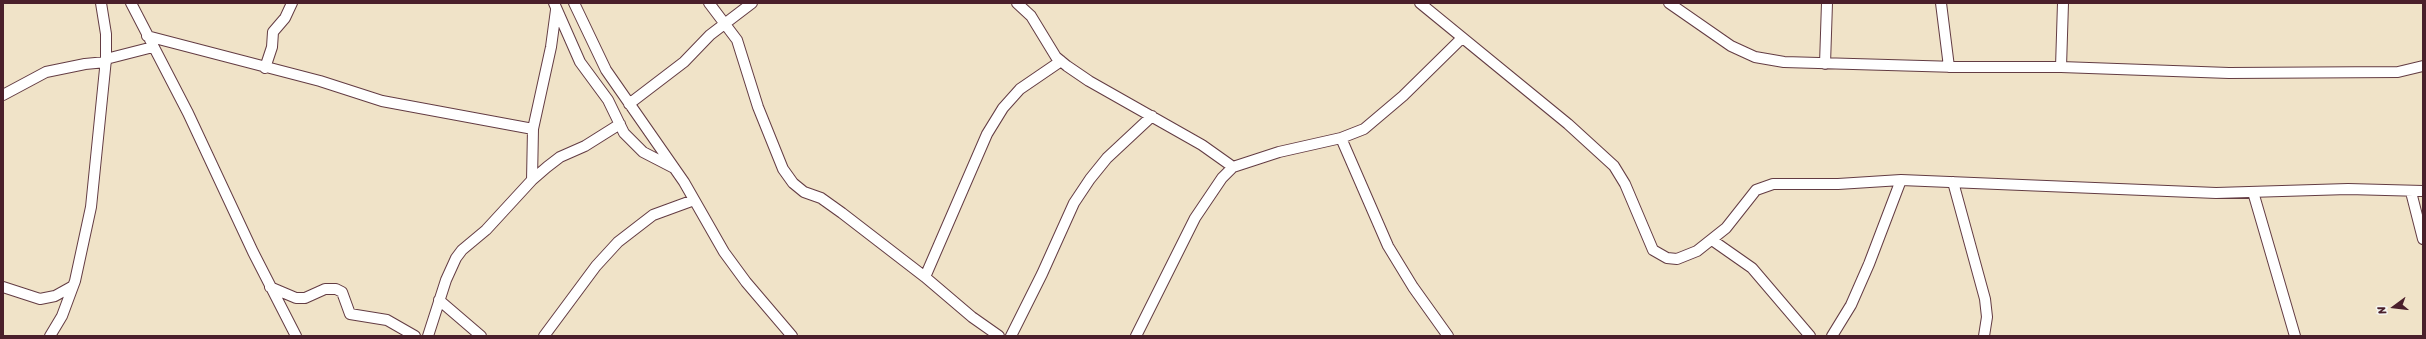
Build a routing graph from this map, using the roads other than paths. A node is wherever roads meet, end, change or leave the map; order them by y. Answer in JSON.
{"nodes":[{"id":1,"x":101,"y":3,"type":"edge"},
{"id":2,"x":131,"y":3,"type":"edge"},
{"id":3,"x":292,"y":3,"type":"edge"},
{"id":4,"x":574,"y":3,"type":"edge"},
{"id":5,"x":709,"y":3,"type":"edge"},
{"id":6,"x":752,"y":3,"type":"edge"},
{"id":7,"x":1017,"y":3,"type":"edge"},
{"id":8,"x":1420,"y":3,"type":"edge"},
{"id":9,"x":1670,"y":3,"type":"edge"},
{"id":10,"x":1827,"y":3,"type":"edge"},
{"id":11,"x":1941,"y":3,"type":"edge"},
{"id":12,"x":2063,"y":3,"type":"edge"},
{"id":13,"x":555,"y":6,"type":"edge"},
{"id":14,"x":725,"y":22,"type":"junction"},
{"id":15,"x":148,"y":36,"type":"junction"},
{"id":16,"x":1462,"y":38,"type":"junction"},
{"id":17,"x":153,"y":47,"type":"junction"},
{"id":18,"x":106,"y":60,"type":"junction"},
{"id":19,"x":1061,"y":61,"type":"junction"},
{"id":20,"x":1825,"y":64,"type":"junction"},
{"id":21,"x":2423,"y":66,"type":"edge"},
{"id":22,"x":1949,"y":67,"type":"junction"},
{"id":23,"x":2061,"y":67,"type":"junction"},
{"id":24,"x":266,"y":68,"type":"junction"},
{"id":25,"x":3,"y":95,"type":"edge"},
{"id":26,"x":629,"y":104,"type":"junction"},
{"id":27,"x":1152,"y":116,"type":"junction"},
{"id":28,"x":620,"y":124,"type":"junction"},
{"id":29,"x":533,"y":129,"type":"junction"},
{"id":30,"x":1341,"y":138,"type":"junction"},
{"id":31,"x":1233,"y":167,"type":"junction"},
{"id":32,"x":675,"y":169,"type":"junction"},
{"id":33,"x":532,"y":180,"type":"junction"},
{"id":34,"x":1901,"y":180,"type":"junction"},
{"id":35,"x":1953,"y":182,"type":"junction"},
{"id":36,"x":2423,"y":191,"type":"edge"},
{"id":37,"x":2254,"y":192,"type":"junction"},
{"id":38,"x":2411,"y":192,"type":"junction"},
{"id":39,"x":694,"y":200,"type":"junction"},
{"id":40,"x":2423,"y":239,"type":"edge"},
{"id":41,"x":1712,"y":240,"type":"junction"},
{"id":42,"x":925,"y":277,"type":"junction"},
{"id":43,"x":73,"y":286,"type":"junction"},
{"id":44,"x":3,"y":287,"type":"edge"},
{"id":45,"x":270,"y":287,"type":"junction"},
{"id":46,"x":439,"y":300,"type":"junction"},
{"id":47,"x":50,"y":336,"type":"edge"},
{"id":48,"x":296,"y":336,"type":"edge"},
{"id":49,"x":415,"y":336,"type":"edge"},
{"id":50,"x":428,"y":336,"type":"edge"},
{"id":51,"x":481,"y":336,"type":"edge"},
{"id":52,"x":544,"y":336,"type":"edge"},
{"id":53,"x":792,"y":336,"type":"edge"},
{"id":54,"x":999,"y":336,"type":"edge"},
{"id":55,"x":1011,"y":336,"type":"edge"},
{"id":56,"x":1136,"y":336,"type":"edge"},
{"id":57,"x":1448,"y":336,"type":"edge"},
{"id":58,"x":1810,"y":336,"type":"edge"},
{"id":59,"x":1832,"y":336,"type":"edge"},
{"id":60,"x":1984,"y":336,"type":"edge"},
{"id":61,"x":2295,"y":336,"type":"edge"}],
"edges":[{"from":1,"to":18,"type":"street"},
{"from":2,"to":15,"type":"street"},
{"from":3,"to":24,"type":"street"},
{"from":4,"to":26,"type":"street"},
{"from":5,"to":14,"type":"street"},
{"from":6,"to":14,"type":"street"},
{"from":7,"to":19,"type":"street"},
{"from":8,"to":16,"type":"street"},
{"from":9,"to":20,"type":"street"},
{"from":10,"to":20,"type":"street"},
{"from":11,"to":22,"type":"street"},
{"from":12,"to":23,"type":"street"},
{"from":13,"to":28,"type":"street"},
{"from":13,"to":29,"type":"street"},
{"from":14,"to":26,"type":"street"},
{"from":14,"to":42,"type":"street"},
{"from":15,"to":17,"type":"street"},
{"from":15,"to":24,"type":"street"},
{"from":16,"to":30,"type":"street"},
{"from":16,"to":41,"type":"street"},
{"from":17,"to":18,"type":"street"},
{"from":17,"to":45,"type":"street"},
{"from":18,"to":25,"type":"street"},
{"from":18,"to":43,"type":"street"},
{"from":19,"to":27,"type":"street"},
{"from":19,"to":42,"type":"street"},
{"from":20,"to":22,"type":"street"},
{"from":21,"to":23,"type":"street"},
{"from":22,"to":23,"type":"street"},
{"from":24,"to":29,"type":"street"},
{"from":26,"to":32,"type":"street"},
{"from":27,"to":31,"type":"street"},
{"from":27,"to":55,"type":"street"},
{"from":28,"to":32,"type":"street"},
{"from":28,"to":33,"type":"street"},
{"from":29,"to":33,"type":"street"},
{"from":30,"to":31,"type":"street"},
{"from":30,"to":57,"type":"street"},
{"from":31,"to":56,"type":"street"},
{"from":32,"to":39,"type":"street"},
{"from":33,"to":46,"type":"street"},
{"from":34,"to":35,"type":"street"},
{"from":34,"to":41,"type":"street"},
{"from":34,"to":59,"type":"street"},
{"from":35,"to":37,"type":"street"},
{"from":35,"to":60,"type":"street"},
{"from":36,"to":38,"type":"street"},
{"from":37,"to":38,"type":"street"},
{"from":37,"to":61,"type":"street"},
{"from":38,"to":40,"type":"street"},
{"from":39,"to":52,"type":"street"},
{"from":39,"to":53,"type":"street"},
{"from":41,"to":58,"type":"street"},
{"from":42,"to":54,"type":"street"},
{"from":43,"to":44,"type":"street"},
{"from":43,"to":47,"type":"street"},
{"from":45,"to":48,"type":"street"},
{"from":45,"to":49,"type":"street"},
{"from":46,"to":50,"type":"street"},
{"from":46,"to":51,"type":"street"}]}
